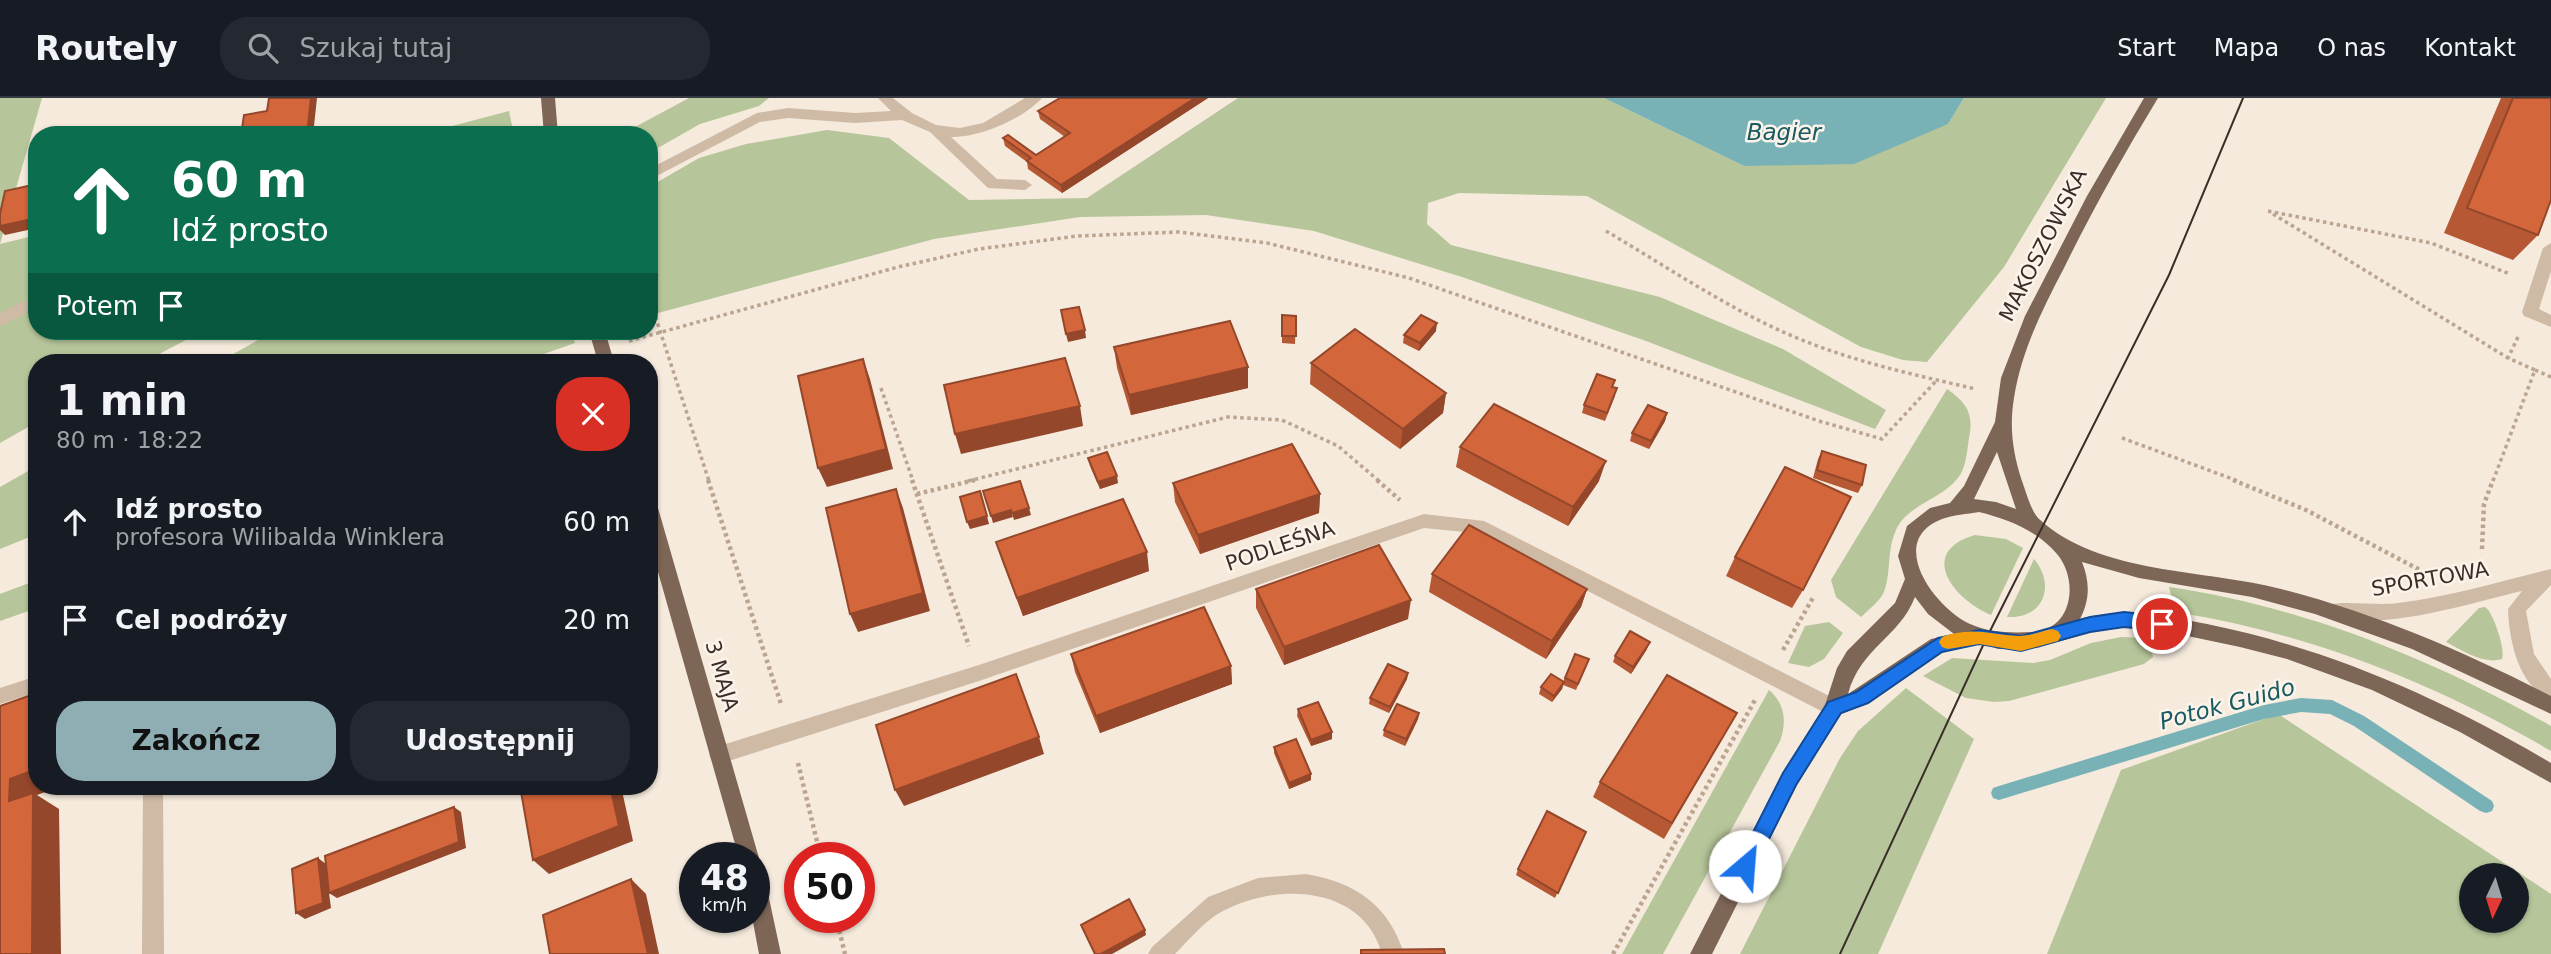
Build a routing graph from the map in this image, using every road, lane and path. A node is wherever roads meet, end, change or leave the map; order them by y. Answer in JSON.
{"nodes":[{"id":1,"x":548,"y":98,"type":"edge"},
{"id":2,"x":886,"y":98,"type":"edge"},
{"id":3,"x":1035,"y":98,"type":"edge"},
{"id":4,"x":2151,"y":98,"type":"edge"},
{"id":5,"x":904,"y":116,"type":"junction"},
{"id":6,"x":550,"y":126,"type":"edge"},
{"id":7,"x":936,"y":131,"type":"junction"},
{"id":8,"x":658,"y":170,"type":"edge"},
{"id":9,"x":1025,"y":184,"type":"dead end"},
{"id":10,"x":1606,"y":231,"type":"dead end"},
{"id":11,"x":2551,"y":248,"type":"edge"},
{"id":12,"x":2539,"y":285,"type":"junction"},
{"id":13,"x":28,"y":306,"type":"edge"},
{"id":14,"x":2530,"y":312,"type":"junction"},
{"id":15,"x":0,"y":320,"type":"edge"},
{"id":16,"x":658,"y":321,"type":"edge"},
{"id":17,"x":2551,"y":321,"type":"edge"},
{"id":18,"x":662,"y":332,"type":"junction"},
{"id":19,"x":658,"y":334,"type":"edge"},
{"id":20,"x":642,"y":340,"type":"edge"},
{"id":21,"x":607,"y":354,"type":"edge"},
{"id":22,"x":2508,"y":358,"type":"junction"},
{"id":23,"x":2535,"y":370,"type":"junction"},
{"id":24,"x":2551,"y":377,"type":"edge"},
{"id":25,"x":1937,"y":380,"type":"junction"},
{"id":26,"x":881,"y":388,"type":"dead end"},
{"id":27,"x":2005,"y":396,"type":"junction"},
{"id":28,"x":2002,"y":424,"type":"junction"},
{"id":29,"x":2122,"y":438,"type":"dead end"},
{"id":30,"x":917,"y":494,"type":"junction"},
{"id":31,"x":1957,"y":506,"type":"junction"},
{"id":32,"x":1424,"y":521,"type":"junction"},
{"id":33,"x":2031,"y":523,"type":"junction"},
{"id":34,"x":658,"y":540,"type":"edge"},
{"id":35,"x":2058,"y":544,"type":"junction"},
{"id":36,"x":2482,"y":549,"type":"dead end"},
{"id":37,"x":2420,"y":569,"type":"dead end"},
{"id":38,"x":2547,"y":579,"type":"edge"},
{"id":39,"x":1913,"y":581,"type":"junction"},
{"id":40,"x":1814,"y":596,"type":"edge"},
{"id":41,"x":2325,"y":609,"type":"junction"},
{"id":42,"x":1979,"y":637,"type":"junction"},
{"id":43,"x":2047,"y":638,"type":"junction"},
{"id":44,"x":979,"y":673,"type":"junction"},
{"id":45,"x":1769,"y":674,"type":"junction"},
{"id":46,"x":28,"y":687,"type":"edge"},
{"id":47,"x":2551,"y":691,"type":"edge"},
{"id":48,"x":0,"y":696,"type":"edge"},
{"id":49,"x":2551,"y":706,"type":"edge"},
{"id":50,"x":1835,"y":708,"type":"junction"},
{"id":51,"x":790,"y":733,"type":"junction"},
{"id":52,"x":719,"y":755,"type":"junction"},
{"id":53,"x":2551,"y":774,"type":"edge"},
{"id":54,"x":153,"y":795,"type":"edge"},
{"id":55,"x":744,"y":842,"type":"edge"},
{"id":56,"x":817,"y":842,"type":"edge"},
{"id":57,"x":766,"y":933,"type":"edge"},
{"id":58,"x":840,"y":933,"type":"edge"},
{"id":59,"x":1165,"y":949,"type":"edge"},
{"id":60,"x":153,"y":954,"type":"edge"},
{"id":61,"x":770,"y":954,"type":"edge"},
{"id":62,"x":845,"y":954,"type":"edge"},
{"id":63,"x":1392,"y":954,"type":"edge"},
{"id":64,"x":1613,"y":954,"type":"edge"},
{"id":65,"x":1701,"y":954,"type":"edge"}],
"edges":[{"from":1,"to":6,"type":"main road"},
{"from":2,"to":5,"type":"street"},
{"from":3,"to":7,"type":"street"},
{"from":4,"to":27,"type":"main road","name":"MAKOSZOWSKA"},
{"from":5,"to":7,"type":"street"},
{"from":5,"to":8,"type":"street"},
{"from":7,"to":9,"type":"street"},
{"from":10,"to":25,"type":"path"},
{"from":11,"to":12,"type":"street"},
{"from":12,"to":14,"type":"street"},
{"from":12,"to":22,"type":"path"},
{"from":13,"to":15,"type":"street"},
{"from":14,"to":17,"type":"street"},
{"from":14,"to":22,"type":"path"},
{"from":16,"to":18,"type":"path"},
{"from":18,"to":19,"type":"path"},
{"from":18,"to":25,"type":"path"},
{"from":18,"to":51,"type":"path"},
{"from":20,"to":21,"type":"path"},
{"from":22,"to":23,"type":"path"},
{"from":23,"to":24,"type":"path"},
{"from":23,"to":36,"type":"path"},
{"from":25,"to":27,"type":"path"},
{"from":26,"to":30,"type":"path"},
{"from":27,"to":28,"type":"main road","name":"MAKOSZOWSKA"},
{"from":28,"to":31,"type":"main road","name":"MAKOSZOWSKA"},
{"from":28,"to":33,"type":"main road","name":"MAKOSZOWSKA"},
{"from":29,"to":37,"type":"path"},
{"from":30,"to":32,"type":"path"},
{"from":30,"to":44,"type":"path"},
{"from":31,"to":33,"type":"main road"},
{"from":31,"to":39,"type":"main road"},
{"from":32,"to":44,"type":"street","name":"PODLEŚNA"},
{"from":32,"to":45,"type":"street","name":"PODLEŚNA"},
{"from":33,"to":35,"type":"main road"},
{"from":34,"to":52,"type":"main road","name":"3 MAJA"},
{"from":35,"to":41,"type":"main road"},
{"from":35,"to":43,"type":"main road"},
{"from":38,"to":41,"type":"street","name":"SPORTOWA"},
{"from":38,"to":47,"type":"street","name":"SPORTOWA"},
{"from":39,"to":42,"type":"main road"},
{"from":39,"to":50,"type":"main road"},
{"from":40,"to":45,"type":"path"},
{"from":41,"to":49,"type":"main road"},
{"from":42,"to":43,"type":"main road"},
{"from":42,"to":50,"type":"main road"},
{"from":43,"to":53,"type":"main road"},
{"from":44,"to":51,"type":"street","name":"PODLEŚNA"},
{"from":45,"to":50,"type":"street","name":"PODLEŚNA"},
{"from":45,"to":64,"type":"path"},
{"from":46,"to":48,"type":"street"},
{"from":50,"to":65,"type":"main road"},
{"from":51,"to":52,"type":"street","name":"PODLEŚNA"},
{"from":51,"to":56,"type":"path"},
{"from":52,"to":55,"type":"main road","name":"3 MAJA"},
{"from":54,"to":60,"type":"street"},
{"from":57,"to":61,"type":"main road"},
{"from":58,"to":62,"type":"path"},
{"from":59,"to":63,"type":"street"}]}
